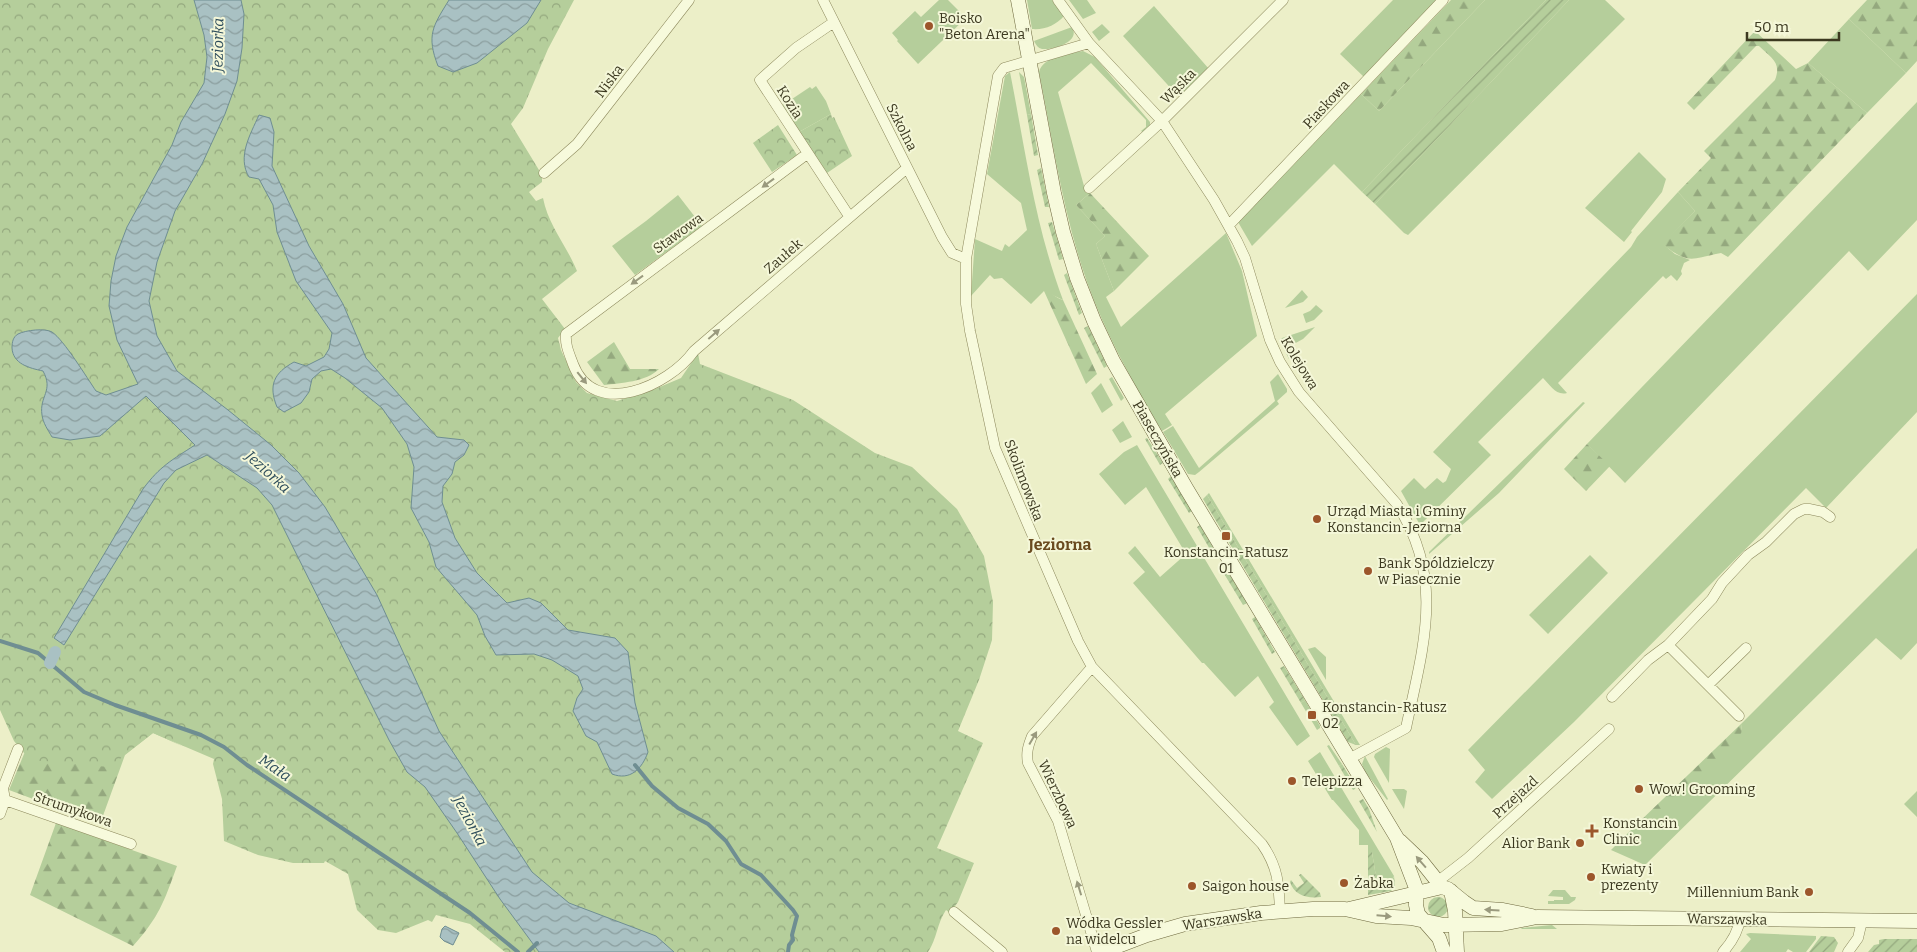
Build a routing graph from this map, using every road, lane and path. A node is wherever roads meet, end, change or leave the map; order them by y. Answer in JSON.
{"nodes":[{"id":1,"x":689,"y":0,"type":"edge"},
{"id":2,"x":822,"y":0,"type":"edge"},
{"id":3,"x":1018,"y":0,"type":"edge"},
{"id":4,"x":1058,"y":0,"type":"edge"},
{"id":5,"x":1283,"y":0,"type":"edge"},
{"id":6,"x":1444,"y":0,"type":"edge"},
{"id":7,"x":834,"y":22,"type":"junction"},
{"id":8,"x":1089,"y":43,"type":"junction"},
{"id":9,"x":1029,"y":60,"type":"junction"},
{"id":10,"x":1162,"y":121,"type":"junction"},
{"id":11,"x":807,"y":154,"type":"junction"},
{"id":12,"x":908,"y":168,"type":"junction"},
{"id":13,"x":544,"y":173,"type":"dead end"},
{"id":14,"x":1089,"y":188,"type":"dead end"},
{"id":15,"x":849,"y":216,"type":"junction"},
{"id":16,"x":1229,"y":225,"type":"junction"},
{"id":17,"x":966,"y":259,"type":"junction"},
{"id":18,"x":566,"y":334,"type":"joint"},
{"id":19,"x":1830,"y":517,"type":"dead end"},
{"id":20,"x":1668,"y":645,"type":"junction"},
{"id":21,"x":1746,"y":648,"type":"dead end"},
{"id":22,"x":1092,"y":666,"type":"junction"},
{"id":23,"x":1708,"y":685,"type":"junction"},
{"id":24,"x":1612,"y":697,"type":"dead end"},
{"id":25,"x":1739,"y":716,"type":"dead end"},
{"id":26,"x":1609,"y":729,"type":"dead end"},
{"id":27,"x":18,"y":749,"type":"dead end"},
{"id":28,"x":1348,"y":759,"type":"junction"},
{"id":29,"x":6,"y":800,"type":"junction"},
{"id":30,"x":0,"y":814,"type":"edge"},
{"id":31,"x":1397,"y":838,"type":"junction"},
{"id":32,"x":131,"y":844,"type":"dead end"},
{"id":33,"x":1444,"y":887,"type":"junction"},
{"id":34,"x":1417,"y":894,"type":"junction"},
{"id":35,"x":1345,"y":909,"type":"junction"},
{"id":36,"x":954,"y":912,"type":"dead end"},
{"id":37,"x":1280,"y":912,"type":"junction"},
{"id":38,"x":1538,"y":917,"type":"junction"},
{"id":39,"x":1740,"y":918,"type":"junction"},
{"id":40,"x":1862,"y":921,"type":"junction"},
{"id":41,"x":1917,"y":921,"type":"edge"},
{"id":42,"x":1424,"y":922,"type":"junction"},
{"id":43,"x":1455,"y":924,"type":"junction"},
{"id":44,"x":1002,"y":952,"type":"edge"},
{"id":45,"x":1097,"y":952,"type":"edge"},
{"id":46,"x":1102,"y":952,"type":"edge"},
{"id":47,"x":1444,"y":952,"type":"edge"},
{"id":48,"x":1457,"y":952,"type":"edge"},
{"id":49,"x":1723,"y":952,"type":"edge"},
{"id":50,"x":1848,"y":952,"type":"edge"}],
"edges":[{"from":1,"to":13,"type":"street","name":"Niska"},
{"from":2,"to":7,"type":"street","name":"Szkolna"},
{"from":3,"to":9,"type":"main road","name":"Piaseczyńska"},
{"from":4,"to":8,"type":"street","name":"Kolejowa"},
{"from":5,"to":10,"type":"street","name":"Wąska"},
{"from":6,"to":16,"type":"street","name":"Piaskowa"},
{"from":7,"to":11,"type":"street","name":"Kozia"},
{"from":7,"to":12,"type":"street","name":"Szkolna"},
{"from":8,"to":9,"type":"street","name":"Skolimowska"},
{"from":8,"to":10,"type":"street","name":"Kolejowa"},
{"from":9,"to":17,"type":"street","name":"Skolimowska"},
{"from":9,"to":28,"type":"main road","name":"Piaseczyńska"},
{"from":10,"to":14,"type":"street","name":"Wąska"},
{"from":10,"to":16,"type":"street","name":"Kolejowa"},
{"from":11,"to":15,"type":"street","name":"Kozia"},
{"from":11,"to":18,"type":"street","name":"Stawowa","one_way":true},
{"from":12,"to":15,"type":"street","name":"Zaułek"},
{"from":12,"to":17,"type":"street","name":"Szkolna"},
{"from":18,"to":15,"type":"street","name":"Zaułek","one_way":true},
{"from":16,"to":28,"type":"street","name":"Kolejowa"},
{"from":17,"to":22,"type":"street","name":"Skolimowska"},
{"from":19,"to":20,"type":"street"},
{"from":20,"to":23,"type":"street"},
{"from":20,"to":24,"type":"street"},
{"from":21,"to":23,"type":"street"},
{"from":22,"to":37,"type":"street","name":"Skolimowska"},
{"from":45,"to":22,"type":"street","name":"Wierzbowa","one_way":true},
{"from":23,"to":25,"type":"street"},
{"from":26,"to":33,"type":"street","name":"Przejazd"},
{"from":27,"to":29,"type":"street"},
{"from":28,"to":31,"type":"main road","name":"Piaseczyńska"},
{"from":29,"to":30,"type":"street"},
{"from":29,"to":32,"type":"street","name":"Strumykowa"},
{"from":33,"to":31,"type":"main road","name":"Piaseczyńska","one_way":true},
{"from":31,"to":34,"type":"main road","name":"Piaseczyńska"},
{"from":33,"to":34,"type":"main road","name":"Warszawska"},
{"from":38,"to":33,"type":"main road","name":"Warszawska","one_way":true},
{"from":33,"to":43,"type":"main road"},
{"from":34,"to":35,"type":"main road","name":"Warszawska"},
{"from":34,"to":42,"type":"main road","name":"Piaseczyńska"},
{"from":35,"to":37,"type":"main road","name":"Warszawska"},
{"from":35,"to":42,"type":"main road","name":"Warszawska","one_way":true},
{"from":36,"to":44,"type":"street"},
{"from":37,"to":46,"type":"main road","name":"Warszawska"},
{"from":38,"to":39,"type":"main road","name":"Warszawska"},
{"from":38,"to":43,"type":"main road","name":"Warszawska"},
{"from":39,"to":40,"type":"main road","name":"Warszawska"},
{"from":39,"to":49,"type":"street"},
{"from":40,"to":41,"type":"main road","name":"Warszawska"},
{"from":40,"to":50,"type":"street"},
{"from":42,"to":43,"type":"main road","name":"Warszawska"},
{"from":42,"to":47,"type":"main road"},
{"from":43,"to":48,"type":"main road"}]}
